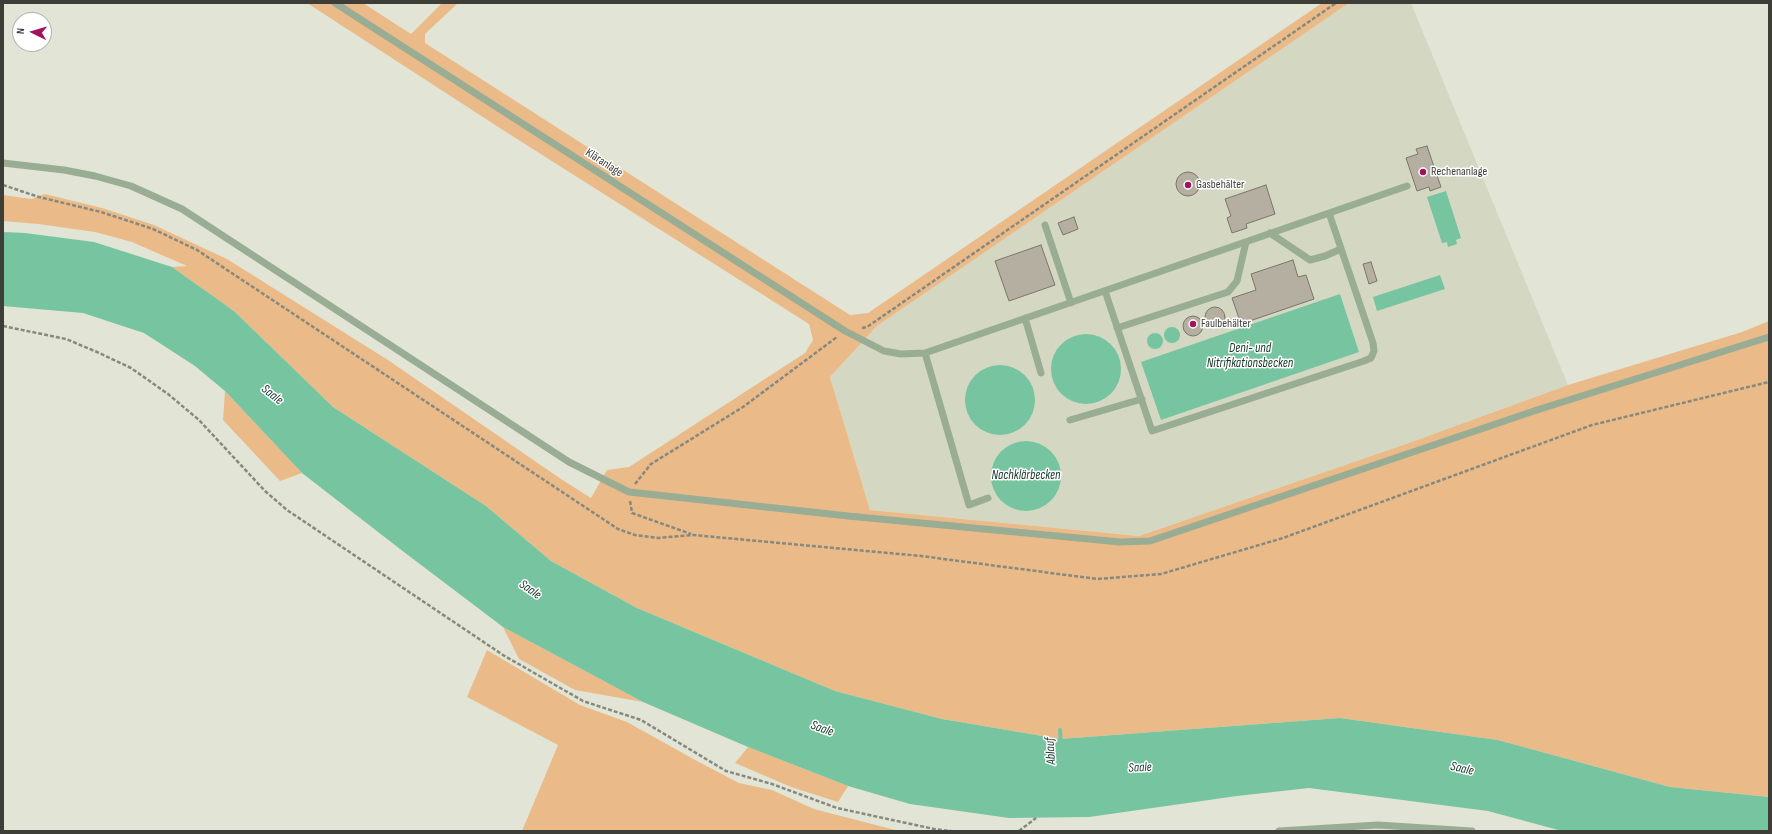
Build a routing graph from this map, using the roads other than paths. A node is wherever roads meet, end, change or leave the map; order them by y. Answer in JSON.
{"nodes":[{"id":1,"x":334,"y":3,"type":"edge"},
{"id":2,"x":3,"y":163,"type":"edge"},
{"id":3,"x":1407,"y":186,"type":"dead end"},
{"id":4,"x":1329,"y":213,"type":"junction"},
{"id":5,"x":1044,"y":225,"type":"dead end"},
{"id":6,"x":1270,"y":234,"type":"junction"},
{"id":7,"x":1246,"y":242,"type":"junction"},
{"id":8,"x":1341,"y":249,"type":"junction"},
{"id":9,"x":1105,"y":291,"type":"junction"},
{"id":10,"x":1071,"y":303,"type":"junction"},
{"id":11,"x":1025,"y":318,"type":"junction"},
{"id":12,"x":1117,"y":328,"type":"junction"},
{"id":13,"x":1769,"y":337,"type":"edge"},
{"id":14,"x":925,"y":353,"type":"junction"},
{"id":15,"x":1041,"y":373,"type":"dead end"},
{"id":16,"x":1142,"y":399,"type":"junction"},
{"id":17,"x":1070,"y":420,"type":"dead end"},
{"id":18,"x":988,"y":498,"type":"dead end"},
{"id":19,"x":1279,"y":831,"type":"edge"},
{"id":20,"x":1285,"y":831,"type":"edge"},
{"id":21,"x":1472,"y":831,"type":"edge"}],
"edges":[{"from":1,"to":14,"type":"lane","name":"Kläranlage"},
{"from":2,"to":13,"type":"lane"},
{"from":3,"to":4,"type":"lane","name":"Kläranlage"},
{"from":4,"to":6,"type":"lane","name":"Kläranlage"},
{"from":4,"to":8,"type":"lane"},
{"from":5,"to":10,"type":"lane"},
{"from":6,"to":7,"type":"lane","name":"Kläranlage"},
{"from":6,"to":8,"type":"lane"},
{"from":7,"to":9,"type":"lane","name":"Kläranlage"},
{"from":7,"to":12,"type":"lane"},
{"from":8,"to":16,"type":"lane"},
{"from":9,"to":10,"type":"lane","name":"Kläranlage"},
{"from":9,"to":12,"type":"lane"},
{"from":10,"to":11,"type":"lane","name":"Kläranlage"},
{"from":11,"to":14,"type":"lane","name":"Kläranlage"},
{"from":11,"to":15,"type":"lane"},
{"from":12,"to":16,"type":"lane"},
{"from":14,"to":18,"type":"lane"},
{"from":16,"to":17,"type":"lane"},
{"from":19,"to":20,"type":"lane"},
{"from":20,"to":21,"type":"lane"}]}
